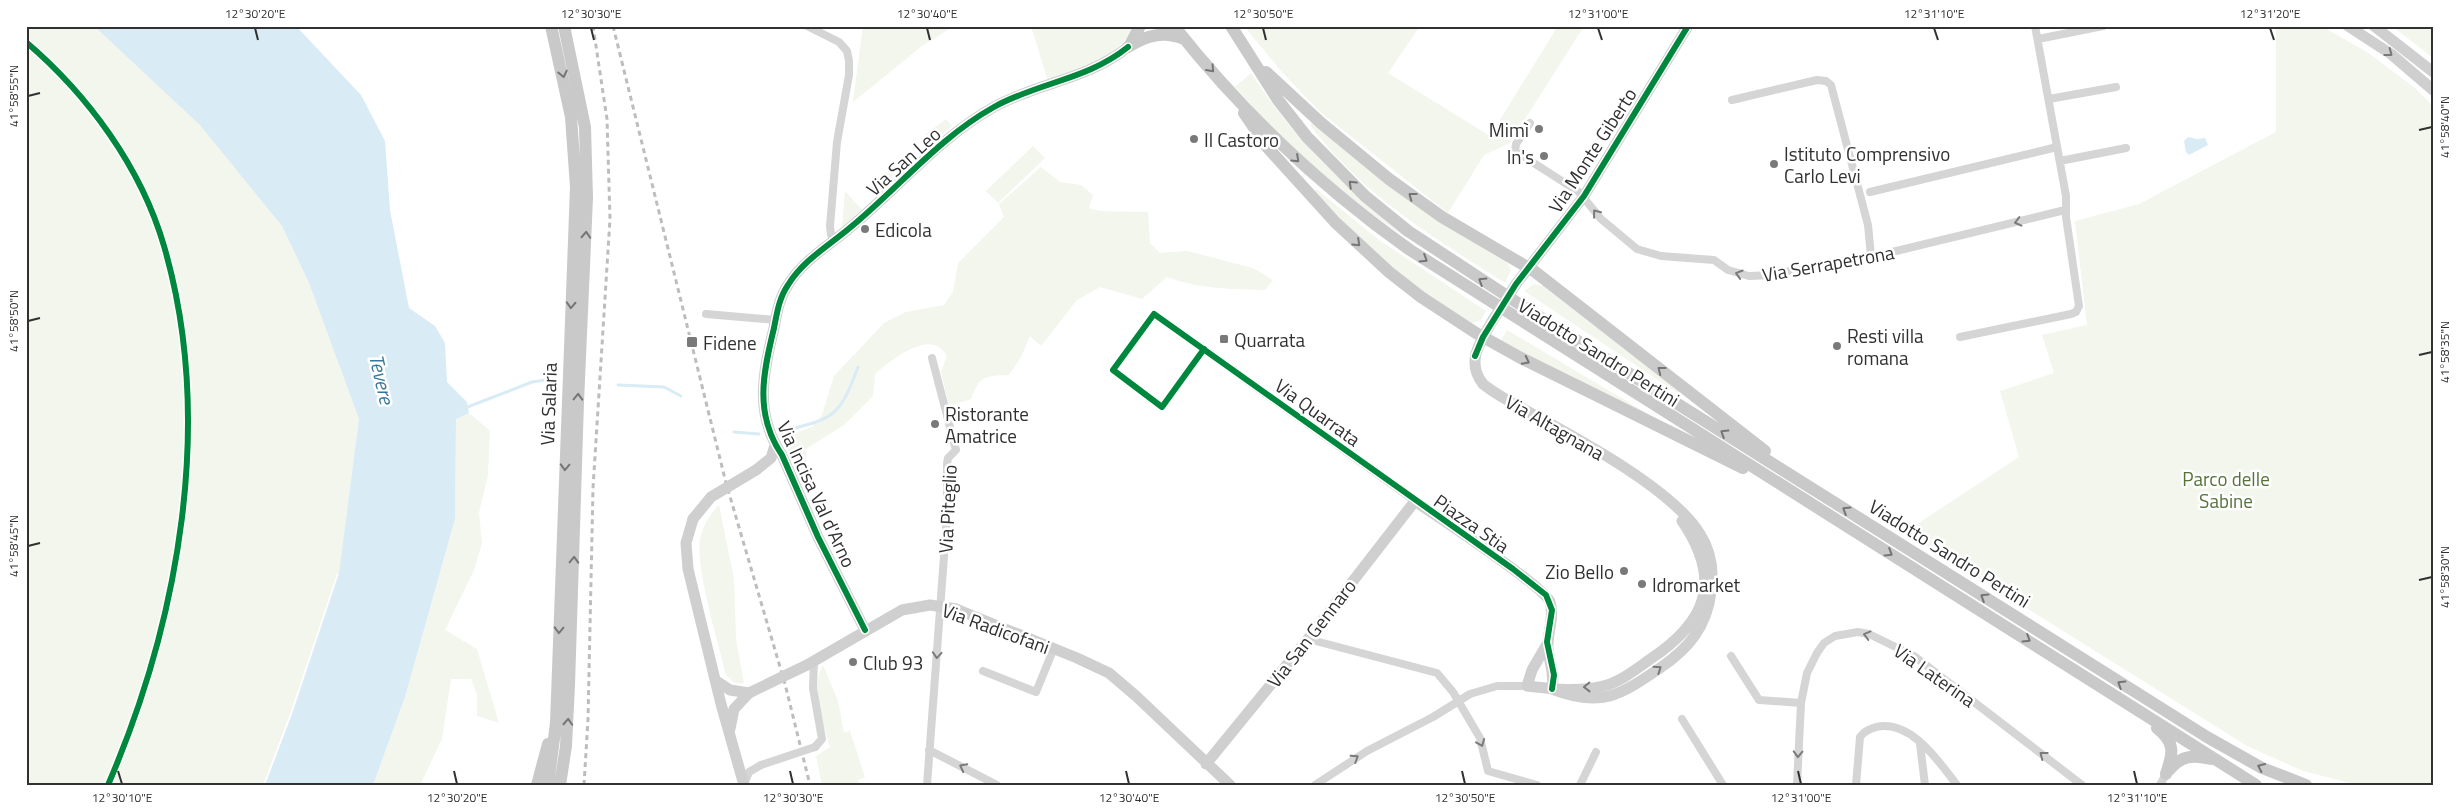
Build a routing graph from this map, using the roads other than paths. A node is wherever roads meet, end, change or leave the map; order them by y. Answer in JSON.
{"nodes":[{"id":1,"x":551,"y":26,"type":"edge"},
{"id":2,"x":564,"y":26,"type":"edge"},
{"id":3,"x":807,"y":26,"type":"edge"},
{"id":4,"x":1140,"y":26,"type":"edge"},
{"id":5,"x":1174,"y":26,"type":"edge"},
{"id":6,"x":1231,"y":26,"type":"edge"},
{"id":7,"x":1688,"y":26,"type":"edge"},
{"id":8,"x":2035,"y":26,"type":"edge"},
{"id":9,"x":2103,"y":26,"type":"edge"},
{"id":10,"x":2348,"y":26,"type":"edge"},
{"id":11,"x":2374,"y":26,"type":"edge"},
{"id":12,"x":2038,"y":38,"type":"junction"},
{"id":13,"x":1184,"y":39,"type":"junction"},
{"id":14,"x":1128,"y":47,"type":"junction"},
{"id":15,"x":1245,"y":50,"type":"junction"},
{"id":16,"x":2433,"y":72,"type":"edge"},
{"id":17,"x":2116,"y":87,"type":"dead end"},
{"id":18,"x":2433,"y":90,"type":"edge"},
{"id":19,"x":1238,"y":99,"type":"junction"},
{"id":20,"x":2049,"y":99,"type":"junction"},
{"id":21,"x":1732,"y":100,"type":"dead end"},
{"id":22,"x":1530,"y":123,"type":"dead end"},
{"id":23,"x":2057,"y":147,"type":"junction"},
{"id":24,"x":2126,"y":148,"type":"dead end"},
{"id":25,"x":2060,"y":161,"type":"junction"},
{"id":26,"x":1870,"y":192,"type":"dead end"},
{"id":27,"x":1584,"y":196,"type":"junction"},
{"id":28,"x":2065,"y":210,"type":"junction"},
{"id":29,"x":835,"y":240,"type":"junction"},
{"id":30,"x":1870,"y":256,"type":"junction"},
{"id":31,"x":1527,"y":268,"type":"junction"},
{"id":32,"x":706,"y":314,"type":"dead end"},
{"id":33,"x":776,"y":320,"type":"junction"},
{"id":34,"x":1483,"y":337,"type":"junction"},
{"id":35,"x":1960,"y":337,"type":"dead end"},
{"id":36,"x":1204,"y":349,"type":"junction"},
{"id":37,"x":932,"y":358,"type":"dead end"},
{"id":38,"x":774,"y":445,"type":"junction"},
{"id":39,"x":1792,"y":484,"type":"junction"},
{"id":40,"x":1414,"y":501,"type":"junction"},
{"id":41,"x":1669,"y":501,"type":"junction"},
{"id":42,"x":941,"y":606,"type":"junction"},
{"id":43,"x":864,"y":630,"type":"junction"},
{"id":44,"x":1308,"y":639,"type":"junction"},
{"id":45,"x":1547,"y":642,"type":"junction"},
{"id":46,"x":1054,"y":648,"type":"junction"},
{"id":47,"x":1731,"y":656,"type":"dead end"},
{"id":48,"x":810,"y":663,"type":"junction"},
{"id":49,"x":984,"y":671,"type":"dead end"},
{"id":50,"x":715,"y":680,"type":"junction"},
{"id":51,"x":1527,"y":686,"type":"junction"},
{"id":52,"x":1619,"y":687,"type":"junction"},
{"id":53,"x":1552,"y":689,"type":"junction"},
{"id":54,"x":742,"y":696,"type":"junction"},
{"id":55,"x":1458,"y":700,"type":"junction"},
{"id":56,"x":2126,"y":702,"type":"junction"},
{"id":57,"x":721,"y":704,"type":"junction"},
{"id":58,"x":1801,"y":704,"type":"junction"},
{"id":59,"x":1682,"y":719,"type":"dead end"},
{"id":60,"x":556,"y":723,"type":"junction"},
{"id":61,"x":730,"y":736,"type":"junction"},
{"id":62,"x":1920,"y":744,"type":"junction"},
{"id":63,"x":929,"y":750,"type":"junction"},
{"id":64,"x":1596,"y":752,"type":"dead end"},
{"id":65,"x":2219,"y":761,"type":"junction"},
{"id":66,"x":1206,"y":764,"type":"junction"},
{"id":67,"x":563,"y":771,"type":"junction"},
{"id":68,"x":2163,"y":779,"type":"edge"},
{"id":69,"x":744,"y":784,"type":"edge"},
{"id":70,"x":537,"y":785,"type":"edge"},
{"id":71,"x":548,"y":785,"type":"edge"},
{"id":72,"x":560,"y":785,"type":"edge"},
{"id":73,"x":564,"y":785,"type":"edge"},
{"id":74,"x":927,"y":785,"type":"edge"},
{"id":75,"x":997,"y":785,"type":"edge"},
{"id":76,"x":1230,"y":785,"type":"edge"},
{"id":77,"x":1315,"y":785,"type":"edge"},
{"id":78,"x":1537,"y":785,"type":"edge"},
{"id":79,"x":1580,"y":785,"type":"edge"},
{"id":80,"x":1724,"y":785,"type":"edge"},
{"id":81,"x":1797,"y":785,"type":"edge"},
{"id":82,"x":1856,"y":785,"type":"edge"},
{"id":83,"x":1925,"y":785,"type":"edge"},
{"id":84,"x":1958,"y":785,"type":"edge"},
{"id":85,"x":2082,"y":785,"type":"edge"},
{"id":86,"x":2256,"y":785,"type":"edge"},
{"id":87,"x":2306,"y":785,"type":"edge"}],
"edges":[{"from":1,"to":60,"type":"main road","name":"Via Salaria","one_way":true},
{"from":67,"to":2,"type":"main road","name":"Via Salaria","one_way":true},
{"from":3,"to":29,"type":"street"},
{"from":4,"to":14,"type":"main road"},
{"from":5,"to":13,"type":"main road","name":"Viadotto Sandro Pertini"},
{"from":6,"to":15,"type":"main road"},
{"from":7,"to":27,"type":"street","name":"Via Monte Giberto"},
{"from":8,"to":12,"type":"street"},
{"from":9,"to":12,"type":"street"},
{"from":10,"to":18,"type":"street","one_way":true},
{"from":11,"to":16,"type":"street"},
{"from":12,"to":20,"type":"street"},
{"from":13,"to":14,"type":"main road"},
{"from":13,"to":19,"type":"main road","name":"Viadotto Sandro Pertini","one_way":true},
{"from":14,"to":29,"type":"street","name":"Via San Leo"},
{"from":31,"to":15,"type":"main road","one_way":true},
{"from":39,"to":15,"type":"main road","name":"Viadotto Sandro Pertini","one_way":true},
{"from":17,"to":20,"type":"street"},
{"from":19,"to":34,"type":"main road","one_way":true},
{"from":19,"to":39,"type":"main road","name":"Viadotto Sandro Pertini","one_way":true},
{"from":20,"to":23,"type":"street"},
{"from":21,"to":30,"type":"street"},
{"from":22,"to":27,"type":"street"},
{"from":23,"to":25,"type":"street"},
{"from":23,"to":26,"type":"street"},
{"from":24,"to":25,"type":"street"},
{"from":25,"to":28,"type":"street"},
{"from":30,"to":27,"type":"street","name":"Via Serrapetrona","one_way":true},
{"from":27,"to":31,"type":"street","name":"Via Monte Giberto"},
{"from":28,"to":30,"type":"street","name":"Via Serrapetrona","one_way":true},
{"from":28,"to":35,"type":"street"},
{"from":29,"to":33,"type":"street","name":"Via Incisa Val d'Arno"},
{"from":31,"to":34,"type":"street","name":"Via Monte Giberto","bridge":true},
{"from":39,"to":31,"type":"main road","one_way":true},
{"from":32,"to":33,"type":"street"},
{"from":33,"to":38,"type":"street","name":"Via Incisa Val d'Arno"},
{"from":34,"to":39,"type":"main road","one_way":true},
{"from":34,"to":41,"type":"street","name":"Via Altagnana"},
{"from":36,"to":36,"type":"street","name":"Via Quarrata"},
{"from":36,"to":40,"type":"street","name":"Via Quarrata"},
{"from":37,"to":42,"type":"street","name":"Via Piteglio"},
{"from":38,"to":43,"type":"street","name":"Via Incisa Val d'Arno"},
{"from":38,"to":50,"type":"street","bridge":true},
{"from":39,"to":56,"type":"main road","name":"Viadotto Sandro Pertini","one_way":true},
{"from":87,"to":39,"type":"main road","name":"Viadotto Sandro Pertini","one_way":true},
{"from":40,"to":44,"type":"street","name":"Via San Gennaro"},
{"from":40,"to":45,"type":"street","name":"Piazza Stia"},
{"from":41,"to":52,"type":"street","name":"Via Altagnana"},
{"from":52,"to":41,"type":"street","name":"Via Altagnana","one_way":true},
{"from":42,"to":43,"type":"street","name":"Via Radicofani"},
{"from":42,"to":46,"type":"street","name":"Via Radicofani"},
{"from":42,"to":63,"type":"street","name":"Via Piteglio","one_way":true},
{"from":43,"to":48,"type":"street","name":"Via Radicofani"},
{"from":44,"to":55,"type":"street"},
{"from":44,"to":66,"type":"street","name":"Via San Gennaro"},
{"from":45,"to":51,"type":"street"},
{"from":45,"to":53,"type":"street"},
{"from":46,"to":49,"type":"street"},
{"from":46,"to":66,"type":"street","name":"Via Radicofani"},
{"from":47,"to":58,"type":"street"},
{"from":48,"to":54,"type":"street","name":"Via Radicofani","bridge":true},
{"from":48,"to":69,"type":"street","bridge":true},
{"from":50,"to":54,"type":"street"},
{"from":50,"to":57,"type":"street"},
{"from":51,"to":53,"type":"street"},
{"from":51,"to":55,"type":"street"},
{"from":52,"to":53,"type":"street","name":"Via Altagnana","one_way":true},
{"from":52,"to":53,"type":"street","name":"Via Altagnana"},
{"from":54,"to":57,"type":"street","name":"Via Radicofani"},
{"from":54,"to":61,"type":"street"},
{"from":77,"to":55,"type":"street","one_way":true},
{"from":55,"to":78,"type":"street","one_way":true},
{"from":56,"to":65,"type":"main road","name":"Viadotto Sandro Pertini"},
{"from":56,"to":68,"type":"main road"},
{"from":57,"to":61,"type":"street"},
{"from":58,"to":81,"type":"street","name":"Via Laterina","one_way":true},
{"from":85,"to":58,"type":"street","name":"Via Laterina","one_way":true},
{"from":59,"to":80,"type":"street"},
{"from":60,"to":70,"type":"main road"},
{"from":60,"to":71,"type":"main road","name":"Via Salaria"},
{"from":61,"to":69,"type":"street"},
{"from":62,"to":82,"type":"street"},
{"from":62,"to":83,"type":"street"},
{"from":62,"to":84,"type":"street"},
{"from":63,"to":74,"type":"street","name":"Via Piteglio"},
{"from":75,"to":63,"type":"street","one_way":true},
{"from":64,"to":79,"type":"street"},
{"from":65,"to":68,"type":"main road"},
{"from":65,"to":86,"type":"main road","name":"Viadotto Sandro Pertini"},
{"from":66,"to":76,"type":"street","name":"Via Radicofani"},
{"from":67,"to":72,"type":"main road","name":"Via Salaria"},
{"from":67,"to":73,"type":"main road"}]}
